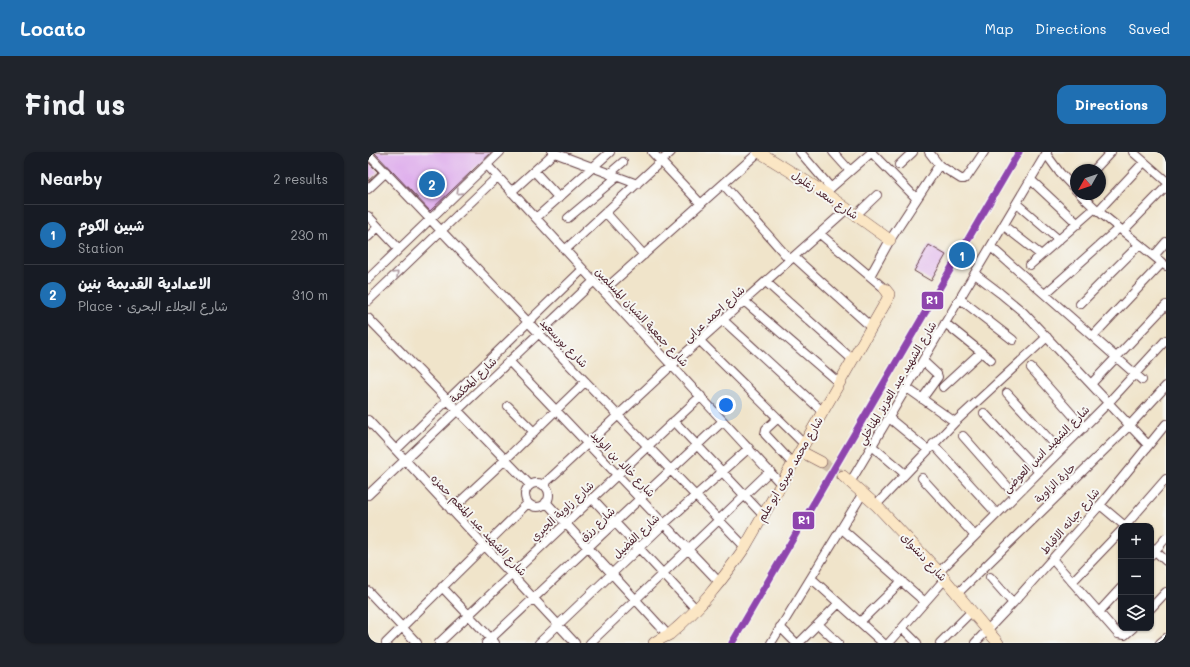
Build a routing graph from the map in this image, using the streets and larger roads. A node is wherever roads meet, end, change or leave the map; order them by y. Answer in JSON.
{"nodes":[{"id":1,"x":500,"y":152,"type":"edge"},
{"id":2,"x":553,"y":152,"type":"edge"},
{"id":3,"x":610,"y":152,"type":"edge"},
{"id":4,"x":652,"y":152,"type":"edge"},
{"id":5,"x":671,"y":152,"type":"edge"},
{"id":6,"x":759,"y":152,"type":"edge"},
{"id":7,"x":800,"y":152,"type":"edge"},
{"id":8,"x":833,"y":152,"type":"edge"},
{"id":9,"x":871,"y":152,"type":"edge"},
{"id":10,"x":912,"y":152,"type":"edge"},
{"id":11,"x":929,"y":152,"type":"edge"},
{"id":12,"x":984,"y":152,"type":"edge"},
{"id":13,"x":1111,"y":152,"type":"edge"},
{"id":14,"x":1133,"y":152,"type":"edge"},
{"id":15,"x":1047,"y":153,"type":"edge"},
{"id":16,"x":368,"y":154,"type":"edge"},
{"id":17,"x":661,"y":161,"type":"junction"},
{"id":18,"x":623,"y":162,"type":"dead end"},
{"id":19,"x":1144,"y":162,"type":"junction"},
{"id":20,"x":1100,"y":164,"type":"edge"},
{"id":21,"x":487,"y":165,"type":"junction"},
{"id":22,"x":899,"y":165,"type":"dead end"},
{"id":23,"x":939,"y":165,"type":"junction"},
{"id":24,"x":592,"y":168,"type":"junction"},
{"id":25,"x":534,"y":171,"type":"junction"},
{"id":26,"x":850,"y":171,"type":"junction"},
{"id":27,"x":386,"y":172,"type":"junction"},
{"id":28,"x":613,"y":176,"type":"junction"},
{"id":29,"x":498,"y":177,"type":"junction"},
{"id":30,"x":1031,"y":180,"type":"junction"},
{"id":31,"x":1166,"y":181,"type":"edge"},
{"id":32,"x":637,"y":184,"type":"junction"},
{"id":33,"x":724,"y":184,"type":"junction"},
{"id":34,"x":1070,"y":184,"type":"edge"},
{"id":35,"x":1166,"y":187,"type":"edge"},
{"id":36,"x":368,"y":189,"type":"edge"},
{"id":37,"x":828,"y":190,"type":"junction"},
{"id":38,"x":511,"y":192,"type":"junction"},
{"id":39,"x":877,"y":195,"type":"dead end"},
{"id":40,"x":558,"y":198,"type":"junction"},
{"id":41,"x":916,"y":198,"type":"junction"},
{"id":42,"x":1086,"y":200,"type":"edge"},
{"id":43,"x":701,"y":204,"type":"junction"},
{"id":44,"x":1017,"y":204,"type":"junction"},
{"id":45,"x":1097,"y":210,"type":"junction"},
{"id":46,"x":851,"y":212,"type":"junction"},
{"id":47,"x":606,"y":213,"type":"junction"},
{"id":48,"x":368,"y":216,"type":"edge"},
{"id":49,"x":536,"y":218,"type":"junction"},
{"id":50,"x":568,"y":218,"type":"dead end"},
{"id":51,"x":431,"y":220,"type":"junction"},
{"id":52,"x":1078,"y":224,"type":"junction"},
{"id":53,"x":1004,"y":226,"type":"junction"},
{"id":54,"x":378,"y":227,"type":"junction"},
{"id":55,"x":1121,"y":230,"type":"junction"},
{"id":56,"x":441,"y":231,"type":"junction"},
{"id":57,"x":820,"y":234,"type":"junction"},
{"id":58,"x":368,"y":237,"type":"edge"},
{"id":59,"x":890,"y":240,"type":"junction"},
{"id":60,"x":1059,"y":240,"type":"junction"},
{"id":61,"x":1166,"y":242,"type":"edge"},
{"id":62,"x":1139,"y":245,"type":"junction"},
{"id":63,"x":991,"y":247,"type":"junction"},
{"id":64,"x":399,"y":249,"type":"junction"},
{"id":65,"x":565,"y":250,"type":"junction"},
{"id":66,"x":644,"y":255,"type":"junction"},
{"id":67,"x":1041,"y":256,"type":"junction"},
{"id":68,"x":1154,"y":256,"type":"junction"},
{"id":69,"x":792,"y":259,"type":"junction"},
{"id":70,"x":1030,"y":264,"type":"dead end"},
{"id":71,"x":1164,"y":265,"type":"edge"},
{"id":72,"x":583,"y":269,"type":"junction"},
{"id":73,"x":974,"y":274,"type":"junction"},
{"id":74,"x":870,"y":276,"type":"junction"},
{"id":75,"x":368,"y":279,"type":"edge"},
{"id":76,"x":594,"y":281,"type":"junction"},
{"id":77,"x":766,"y":282,"type":"junction"},
{"id":78,"x":885,"y":289,"type":"joint"},
{"id":79,"x":604,"y":291,"type":"junction"},
{"id":80,"x":1045,"y":294,"type":"junction"},
{"id":81,"x":960,"y":299,"type":"junction"},
{"id":82,"x":368,"y":301,"type":"edge"},
{"id":83,"x":744,"y":301,"type":"junction"},
{"id":84,"x":1080,"y":304,"type":"dead end"},
{"id":85,"x":1166,"y":305,"type":"edge"},
{"id":86,"x":368,"y":318,"type":"edge"},
{"id":87,"x":723,"y":320,"type":"junction"},
{"id":88,"x":528,"y":322,"type":"junction"},
{"id":89,"x":945,"y":323,"type":"junction"},
{"id":90,"x":872,"y":327,"type":"junction"},
{"id":91,"x":538,"y":333,"type":"junction"},
{"id":92,"x":1093,"y":336,"type":"junction"},
{"id":93,"x":1047,"y":337,"type":"junction"},
{"id":94,"x":700,"y":340,"type":"junction"},
{"id":95,"x":1013,"y":340,"type":"dead end"},
{"id":96,"x":1166,"y":340,"type":"edge"},
{"id":97,"x":981,"y":352,"type":"junction"},
{"id":98,"x":1117,"y":357,"type":"junction"},
{"id":99,"x":853,"y":360,"type":"junction"},
{"id":100,"x":991,"y":360,"type":"dead end"},
{"id":101,"x":509,"y":361,"type":"junction"},
{"id":102,"x":923,"y":361,"type":"junction"},
{"id":103,"x":672,"y":365,"type":"junction"},
{"id":104,"x":1030,"y":368,"type":"dead end"},
{"id":105,"x":1135,"y":373,"type":"junction"},
{"id":106,"x":1142,"y":380,"type":"dead end"},
{"id":107,"x":585,"y":382,"type":"junction"},
{"id":108,"x":839,"y":383,"type":"junction"},
{"id":109,"x":1091,"y":384,"type":"junction"},
{"id":110,"x":1166,"y":386,"type":"edge"},
{"id":111,"x":944,"y":387,"type":"dead end"},
{"id":112,"x":906,"y":388,"type":"junction"},
{"id":113,"x":1007,"y":393,"type":"dead end"},
{"id":114,"x":701,"y":396,"type":"junction"},
{"id":115,"x":922,"y":399,"type":"junction"},
{"id":116,"x":448,"y":400,"type":"junction"},
{"id":117,"x":1109,"y":402,"type":"junction"},
{"id":118,"x":508,"y":406,"type":"dead end"},
{"id":119,"x":457,"y":410,"type":"junction"},
{"id":120,"x":556,"y":410,"type":"junction"},
{"id":121,"x":822,"y":412,"type":"junction"},
{"id":122,"x":984,"y":413,"type":"dead end"},
{"id":123,"x":618,"y":415,"type":"junction"},
{"id":124,"x":778,"y":418,"type":"junction"},
{"id":125,"x":889,"y":418,"type":"junction"},
{"id":126,"x":368,"y":420,"type":"edge"},
{"id":127,"x":674,"y":421,"type":"junction"},
{"id":128,"x":723,"y":421,"type":"junction"},
{"id":129,"x":955,"y":422,"type":"junction"},
{"id":130,"x":1130,"y":425,"type":"junction"},
{"id":131,"x":1084,"y":428,"type":"junction"},
{"id":132,"x":1165,"y":429,"type":"edge"},
{"id":133,"x":534,"y":432,"type":"junction"},
{"id":134,"x":963,"y":436,"type":"dead end"},
{"id":135,"x":588,"y":443,"type":"junction"},
{"id":136,"x":697,"y":445,"type":"junction"},
{"id":137,"x":1148,"y":445,"type":"junction"},
{"id":138,"x":648,"y":446,"type":"junction"},
{"id":139,"x":872,"y":446,"type":"junction"},
{"id":140,"x":802,"y":447,"type":"junction"},
{"id":141,"x":931,"y":447,"type":"junction"},
{"id":142,"x":749,"y":448,"type":"junction"},
{"id":143,"x":396,"y":450,"type":"junction"},
{"id":144,"x":1060,"y":451,"type":"junction"},
{"id":145,"x":405,"y":460,"type":"junction"},
{"id":146,"x":505,"y":460,"type":"junction"},
{"id":147,"x":821,"y":462,"type":"tunnel mouth"},
{"id":148,"x":793,"y":464,"type":"junction"},
{"id":149,"x":671,"y":470,"type":"junction"},
{"id":150,"x":770,"y":471,"type":"junction"},
{"id":151,"x":722,"y":472,"type":"junction"},
{"id":152,"x":1039,"y":472,"type":"junction"},
{"id":153,"x":617,"y":474,"type":"junction"},
{"id":154,"x":905,"y":474,"type":"junction"},
{"id":155,"x":922,"y":478,"type":"dead end"},
{"id":156,"x":847,"y":479,"type":"joint"},
{"id":157,"x":1166,"y":479,"type":"edge"},
{"id":158,"x":781,"y":484,"type":"junction"},
{"id":159,"x":543,"y":485,"type":"junction"},
{"id":160,"x":530,"y":486,"type":"junction"},
{"id":161,"x":863,"y":493,"type":"junction"},
{"id":162,"x":368,"y":495,"type":"edge"},
{"id":163,"x":745,"y":495,"type":"junction"},
{"id":164,"x":696,"y":496,"type":"junction"},
{"id":165,"x":1015,"y":496,"type":"junction"},
{"id":166,"x":592,"y":498,"type":"junction"},
{"id":167,"x":640,"y":499,"type":"junction"},
{"id":168,"x":546,"y":502,"type":"junction"},
{"id":169,"x":528,"y":503,"type":"junction"},
{"id":170,"x":876,"y":505,"type":"junction"},
{"id":171,"x":1100,"y":505,"type":"junction"},
{"id":172,"x":451,"y":510,"type":"junction"},
{"id":173,"x":997,"y":514,"type":"junction"},
{"id":174,"x":763,"y":515,"type":"junction"},
{"id":175,"x":719,"y":519,"type":"junction"},
{"id":176,"x":565,"y":523,"type":"junction"},
{"id":177,"x":615,"y":523,"type":"junction"},
{"id":178,"x":1121,"y":523,"type":"edge"},
{"id":179,"x":1128,"y":523,"type":"edge"},
{"id":180,"x":664,"y":524,"type":"junction"},
{"id":181,"x":842,"y":529,"type":"junction"},
{"id":182,"x":1118,"y":534,"type":"edge"},
{"id":183,"x":975,"y":536,"type":"junction"},
{"id":184,"x":1166,"y":538,"type":"edge"},
{"id":185,"x":484,"y":546,"type":"junction"},
{"id":186,"x":745,"y":546,"type":"junction"},
{"id":187,"x":588,"y":548,"type":"junction"},
{"id":188,"x":639,"y":549,"type":"junction"},
{"id":189,"x":688,"y":549,"type":"junction"},
{"id":190,"x":1154,"y":549,"type":"edge"},
{"id":191,"x":1154,"y":552,"type":"edge"},
{"id":192,"x":1052,"y":559,"type":"junction"},
{"id":193,"x":1166,"y":561,"type":"edge"},
{"id":194,"x":612,"y":574,"type":"junction"},
{"id":195,"x":662,"y":574,"type":"junction"},
{"id":196,"x":510,"y":575,"type":"junction"},
{"id":197,"x":942,"y":575,"type":"junction"},
{"id":198,"x":990,"y":577,"type":"dead end"},
{"id":199,"x":811,"y":578,"type":"junction"},
{"id":200,"x":902,"y":581,"type":"junction"},
{"id":201,"x":1072,"y":582,"type":"junction"},
{"id":202,"x":720,"y":583,"type":"junction"},
{"id":203,"x":442,"y":587,"type":"junction"},
{"id":204,"x":368,"y":591,"type":"edge"},
{"id":205,"x":1118,"y":591,"type":"edge"},
{"id":206,"x":1166,"y":592,"type":"edge"},
{"id":207,"x":957,"y":594,"type":"junction"},
{"id":208,"x":533,"y":599,"type":"junction"},
{"id":209,"x":635,"y":600,"type":"junction"},
{"id":210,"x":925,"y":602,"type":"junction"},
{"id":211,"x":839,"y":603,"type":"junction"},
{"id":212,"x":1013,"y":603,"type":"junction"},
{"id":213,"x":1154,"y":605,"type":"edge"},
{"id":214,"x":696,"y":609,"type":"junction"},
{"id":215,"x":972,"y":611,"type":"junction"},
{"id":216,"x":1099,"y":612,"type":"junction"},
{"id":217,"x":468,"y":615,"type":"junction"},
{"id":218,"x":860,"y":622,"type":"junction"},
{"id":219,"x":818,"y":624,"type":"junction"},
{"id":220,"x":558,"y":625,"type":"junction"},
{"id":221,"x":402,"y":627,"type":"junction"},
{"id":222,"x":780,"y":627,"type":"junction"},
{"id":223,"x":902,"y":628,"type":"junction"},
{"id":224,"x":987,"y":630,"type":"junction"},
{"id":225,"x":1129,"y":631,"type":"edge"},
{"id":226,"x":1166,"y":638,"type":"edge"},
{"id":227,"x":667,"y":639,"type":"edge"},
{"id":228,"x":490,"y":642,"type":"edge"},
{"id":229,"x":386,"y":643,"type":"edge"},
{"id":230,"x":416,"y":643,"type":"edge"},
{"id":231,"x":439,"y":643,"type":"edge"},
{"id":232,"x":539,"y":643,"type":"edge"},
{"id":233,"x":574,"y":643,"type":"edge"},
{"id":234,"x":590,"y":643,"type":"edge"},
{"id":235,"x":654,"y":643,"type":"edge"},
{"id":236,"x":771,"y":643,"type":"edge"},
{"id":237,"x":798,"y":643,"type":"edge"},
{"id":238,"x":838,"y":643,"type":"edge"},
{"id":239,"x":883,"y":643,"type":"edge"},
{"id":240,"x":889,"y":643,"type":"edge"},
{"id":241,"x":917,"y":643,"type":"edge"},
{"id":242,"x":940,"y":643,"type":"edge"},
{"id":243,"x":975,"y":643,"type":"edge"},
{"id":244,"x":998,"y":643,"type":"edge"},
{"id":245,"x":1160,"y":643,"type":"edge"}],
"edges":[{"from":1,"to":21,"type":"street"},
{"from":2,"to":24,"type":"street"},
{"from":2,"to":25,"type":"street"},
{"from":3,"to":24,"type":"street"},
{"from":4,"to":17,"type":"street"},
{"from":5,"to":17,"type":"street"},
{"from":6,"to":33,"type":"street"},
{"from":6,"to":37,"type":"street","name":"شارع سعد زغلول"},
{"from":7,"to":37,"type":"street"},
{"from":8,"to":26,"type":"street"},
{"from":9,"to":26,"type":"street"},
{"from":9,"to":41,"type":"street"},
{"from":10,"to":22,"type":"street"},
{"from":11,"to":23,"type":"street"},
{"from":12,"to":23,"type":"street"},
{"from":13,"to":20,"type":"street"},
{"from":14,"to":19,"type":"street"},
{"from":15,"to":30,"type":"street","name":"شارع الشهيد عبد العزيز المناخلي"},
{"from":15,"to":34,"type":"street"},
{"from":16,"to":27,"type":"street","name":"شارع بورسعيد"},
{"from":17,"to":32,"type":"street"},
{"from":17,"to":43,"type":"street"},
{"from":18,"to":28,"type":"street"},
{"from":19,"to":31,"type":"street"},
{"from":19,"to":45,"type":"street"},
{"from":21,"to":29,"type":"street","name":"شارع جمعية الشبان المسلمين"},
{"from":21,"to":51,"type":"street","one_way":true},
{"from":23,"to":41,"type":"street"},
{"from":24,"to":28,"type":"street"},
{"from":24,"to":40,"type":"street"},
{"from":25,"to":38,"type":"street"},
{"from":25,"to":40,"type":"street"},
{"from":26,"to":37,"type":"street"},
{"from":27,"to":36,"type":"street"},
{"from":27,"to":51,"type":"street","name":"شارع بورسعيد"},
{"from":28,"to":32,"type":"street"},
{"from":28,"to":50,"type":"street"},
{"from":29,"to":38,"type":"street","name":"شارع جمعية الشبان المسلمين"},
{"from":29,"to":56,"type":"street"},
{"from":30,"to":44,"type":"street","name":"شارع الشهيد عبد العزيز المناخلي"},
{"from":30,"to":52,"type":"street"},
{"from":32,"to":47,"type":"street"},
{"from":33,"to":43,"type":"street"},
{"from":33,"to":69,"type":"street"},
{"from":35,"to":55,"type":"street"},
{"from":37,"to":46,"type":"street","name":"شارع سعد زغلول"},
{"from":38,"to":49,"type":"street","name":"شارع جمعية الشبان المسلمين"},
{"from":39,"to":46,"type":"street","name":"شارع احمد عرابى"},
{"from":40,"to":49,"type":"street"},
{"from":41,"to":59,"type":"street"},
{"from":42,"to":45,"type":"street"},
{"from":43,"to":66,"type":"street"},
{"from":44,"to":53,"type":"street","name":"شارع الشهيد عبد العزيز المناخلي"},
{"from":44,"to":60,"type":"street"},
{"from":45,"to":52,"type":"street"},
{"from":45,"to":55,"type":"street"},
{"from":46,"to":57,"type":"street","name":"شارع احمد عرابى"},
{"from":46,"to":59,"type":"street","name":"شارع سعد زغلول"},
{"from":47,"to":65,"type":"street"},
{"from":47,"to":66,"type":"street"},
{"from":48,"to":54,"type":"street"},
{"from":49,"to":65,"type":"street","name":"شارع جمعية الشبان المسلمين"},
{"from":51,"to":56,"type":"street","name":"شارع بورسعيد"},
{"from":51,"to":64,"type":"street"},
{"from":52,"to":60,"type":"street"},
{"from":53,"to":63,"type":"street","name":"شارع الشهيد عبد العزيز المناخلي"},
{"from":53,"to":67,"type":"street"},
{"from":54,"to":58,"type":"street"},
{"from":54,"to":64,"type":"street"},
{"from":55,"to":62,"type":"street"},
{"from":55,"to":80,"type":"street"},
{"from":82,"to":56,"type":"street","one_way":true},
{"from":56,"to":88,"type":"street","name":"شارع بورسعيد"},
{"from":57,"to":69,"type":"street","name":"شارع احمد عرابى"},
{"from":57,"to":74,"type":"street"},
{"from":59,"to":74,"type":"street"},
{"from":60,"to":67,"type":"street"},
{"from":61,"to":68,"type":"street"},
{"from":62,"to":68,"type":"street"},
{"from":62,"to":84,"type":"street"},
{"from":63,"to":73,"type":"street","name":"شارع الشهيد عبد العزيز المناخلي"},
{"from":63,"to":80,"type":"street"},
{"from":64,"to":75,"type":"street"},
{"from":65,"to":72,"type":"street","name":"شارع جمعية الشبان المسلمين"},
{"from":66,"to":79,"type":"street"},
{"from":67,"to":70,"type":"street"},
{"from":68,"to":71,"type":"street"},
{"from":69,"to":77,"type":"street","name":"شارع احمد عرابى"},
{"from":69,"to":90,"type":"street"},
{"from":71,"to":92,"type":"street"},
{"from":72,"to":76,"type":"street","name":"شارع جمعية الشبان المسلمين"},
{"from":72,"to":88,"type":"street"},
{"from":73,"to":81,"type":"street","name":"شارع الشهيد عبد العزيز المناخلي"},
{"from":73,"to":93,"type":"street"},
{"from":74,"to":78,"type":"street"},
{"from":76,"to":79,"type":"street","name":"شارع جمعية الشبان المسلمين"},
{"from":76,"to":91,"type":"street","name":"شارع المحكمة"},
{"from":77,"to":83,"type":"street","name":"شارع احمد عرابى"},
{"from":77,"to":99,"type":"street"},
{"from":78,"to":90,"type":"street","name":"شارع محمد صبرى ابو علم"},
{"from":79,"to":103,"type":"street","name":"شارع جمعية الشبان المسلمين"},
{"from":80,"to":92,"type":"street"},
{"from":81,"to":89,"type":"street","name":"شارع الشهيد عبد العزيز المناخلي"},
{"from":81,"to":95,"type":"street"},
{"from":83,"to":87,"type":"street","name":"شارع احمد عرابى"},
{"from":83,"to":108,"type":"street"},
{"from":85,"to":98,"type":"street"},
{"from":86,"to":116,"type":"street"},
{"from":87,"to":94,"type":"street","name":"شارع احمد عرابى"},
{"from":87,"to":121,"type":"street"},
{"from":88,"to":91,"type":"street","name":"شارع بورسعيد"},
{"from":88,"to":116,"type":"street"},
{"from":89,"to":97,"type":"street"},
{"from":89,"to":102,"type":"street","name":"شارع الشهيد عبد العزيز المناخلي"},
{"from":90,"to":99,"type":"street","name":"شارع محمد صبرى ابو علم"},
{"from":91,"to":101,"type":"street","name":"شارع المحكمة"},
{"from":91,"to":107,"type":"street","name":"شارع بورسعيد"},
{"from":92,"to":98,"type":"street"},
{"from":93,"to":109,"type":"street"},
{"from":93,"to":129,"type":"street"},
{"from":94,"to":103,"type":"street","name":"شارع احمد عرابى"},
{"from":94,"to":124,"type":"street"},
{"from":96,"to":105,"type":"street","name":"شارع الشهيد انس العوضى"},
{"from":97,"to":100,"type":"street"},
{"from":97,"to":111,"type":"street"},
{"from":98,"to":105,"type":"street"},
{"from":98,"to":109,"type":"street"},
{"from":99,"to":108,"type":"street","name":"شارع محمد صبرى ابو علم"},
{"from":101,"to":119,"type":"street","name":"شارع المحكمة"},
{"from":101,"to":120,"type":"street","name":"شارع خالد بن الوليد"},
{"from":102,"to":112,"type":"street","name":"شارع الشهيد عبد العزيز المناخلي"},
{"from":102,"to":115,"type":"street"},
{"from":103,"to":114,"type":"street","name":"شارع جمعية الشبان المسلمين"},
{"from":103,"to":123,"type":"street","name":"شارع احمد عرابى"},
{"from":104,"to":131,"type":"street"},
{"from":105,"to":106,"type":"street"},
{"from":105,"to":117,"type":"street","name":"شارع الشهيد انس العوضى"},
{"from":107,"to":120,"type":"street"},
{"from":107,"to":123,"type":"street","name":"شارع بورسعيد"},
{"from":108,"to":121,"type":"street","name":"شارع محمد صبرى ابو علم"},
{"from":109,"to":117,"type":"street"},
{"from":110,"to":130,"type":"street","name":"حارة الزاوية"},
{"from":112,"to":115,"type":"street"},
{"from":112,"to":125,"type":"street","name":"شارع الشهيد عبد العزيز المناخلي"},
{"from":113,"to":144,"type":"street"},
{"from":114,"to":127,"type":"street","name":"شارع زاوية الجبري"},
{"from":114,"to":128,"type":"street","name":"شارع جمعية الشبان المسلمين"},
{"from":115,"to":129,"type":"street"},
{"from":116,"to":119,"type":"street"},
{"from":116,"to":143,"type":"street"},
{"from":117,"to":130,"type":"street"},
{"from":117,"to":131,"type":"street","name":"شارع الشهيد انس العوضى"},
{"from":118,"to":133,"type":"street"},
{"from":119,"to":145,"type":"street","name":"شارع المحكمة"},
{"from":119,"to":146,"type":"street"},
{"from":120,"to":133,"type":"street"},
{"from":120,"to":135,"type":"street","name":"شارع خالد بن الوليد"},
{"from":121,"to":140,"type":"street","name":"شارع محمد صبرى ابو علم"},
{"from":122,"to":152,"type":"street"},
{"from":123,"to":135,"type":"street","name":"شارع احمد عرابى"},
{"from":123,"to":138,"type":"street","name":"شارع بورسعيد"},
{"from":124,"to":140,"type":"street"},
{"from":124,"to":148,"type":"street"},
{"from":125,"to":139,"type":"street","name":"شارع الشهيد عبد العزيز المناخلي"},
{"from":125,"to":141,"type":"street"},
{"from":126,"to":143,"type":"street","name":"شارع الشهيد عبد المنعم حمزه"},
{"from":127,"to":136,"type":"street"},
{"from":127,"to":138,"type":"street","name":"شارع زاوية الجبري"},
{"from":128,"to":136,"type":"street","name":"شارع رزق"},
{"from":128,"to":142,"type":"street","name":"شارع جمعية الشبان المسلمين"},
{"from":129,"to":141,"type":"street"},
{"from":130,"to":137,"type":"street"},
{"from":130,"to":207,"type":"street","name":"حارة الزاوية"},
{"from":131,"to":144,"type":"street","name":"شارع الشهيد انس العوضى"},
{"from":132,"to":137,"type":"street","name":"شارع جبانه الاقباط"},
{"from":133,"to":146,"type":"street"},
{"from":134,"to":165,"type":"street"},
{"from":135,"to":153,"type":"street","name":"شارع خالد بن الوليد"},
{"from":135,"to":159,"type":"street","name":"شارع احمد عرابى"},
{"from":136,"to":149,"type":"street","name":"شارع رزق"},
{"from":136,"to":151,"type":"street"},
{"from":137,"to":171,"type":"street","name":"شارع جبانه الاقباط"},
{"from":138,"to":149,"type":"street","name":"شارع بورسعيد"},
{"from":138,"to":153,"type":"street","name":"شارع زاوية الجبري"},
{"from":139,"to":154,"type":"street"},
{"from":139,"to":156,"type":"street","name":"شارع الشهيد عبد العزيز المناخلي"},
{"from":140,"to":147,"type":"street"},
{"from":140,"to":148,"type":"street","name":"شارع محمد صبرى ابو علم"},
{"from":141,"to":154,"type":"street"},
{"from":141,"to":173,"type":"street"},
{"from":142,"to":150,"type":"street","name":"شارع جمعية الشبان المسلمين"},
{"from":142,"to":151,"type":"street","name":"شارع الفضيل"},
{"from":143,"to":145,"type":"street","name":"شارع الشهيد عبد المنعم حمزه"},
{"from":144,"to":152,"type":"street","name":"شارع الشهيد انس العوضى"},
{"from":145,"to":162,"type":"street","name":"شارع المحكمة"},
{"from":145,"to":172,"type":"street","name":"شارع الشهيد عبد المنعم حمزه"},
{"from":146,"to":160,"type":"street"},
{"from":146,"to":172,"type":"street"},
{"from":148,"to":158,"type":"street","name":"شارع محمد صبرى ابو علم"},
{"from":149,"to":164,"type":"street","name":"شارع بورسعيد"},
{"from":149,"to":167,"type":"street","name":"شارع رزق"},
{"from":150,"to":158,"type":"street","name":"شارع جمعية الشبان المسلمين"},
{"from":150,"to":163,"type":"street"},
{"from":151,"to":163,"type":"street"},
{"from":151,"to":164,"type":"street","name":"شارع الفضيل"},
{"from":152,"to":165,"type":"street","name":"شارع الشهيد انس العوضى"},
{"from":153,"to":166,"type":"street","name":"شارع زاوية الجبري"},
{"from":153,"to":167,"type":"street","name":"شارع خالد بن الوليد"},
{"from":154,"to":170,"type":"street"},
{"from":155,"to":183,"type":"street"},
{"from":156,"to":161,"type":"street","name":"شارع دنشواى"},
{"from":157,"to":179,"type":"street"},
{"from":158,"to":174,"type":"street","name":"شارع محمد صبرى ابو علم"},
{"from":159,"to":160,"type":"street"},
{"from":159,"to":168,"type":"street"},
{"from":160,"to":169,"type":"street"},
{"from":161,"to":170,"type":"street","name":"شارع دنشواى"},
{"from":161,"to":181,"type":"street"},
{"from":163,"to":174,"type":"street"},
{"from":163,"to":175,"type":"street"},
{"from":164,"to":175,"type":"street","name":"شارع بورسعيد"},
{"from":164,"to":180,"type":"street","name":"شارع الفضيل"},
{"from":165,"to":173,"type":"street","name":"شارع الشهيد انس العوضى"},
{"from":166,"to":176,"type":"street","name":"شارع زاوية الجبري"},
{"from":166,"to":177,"type":"street"},
{"from":167,"to":177,"type":"street","name":"شارع رزق"},
{"from":167,"to":180,"type":"street","name":"شارع خالد بن الوليد"},
{"from":168,"to":169,"type":"street"},
{"from":168,"to":176,"type":"street"},
{"from":169,"to":185,"type":"street"},
{"from":170,"to":197,"type":"street","name":"شارع دنشواى"},
{"from":171,"to":178,"type":"street"},
{"from":171,"to":192,"type":"street","name":"شارع جبانه الاقباط"},
{"from":172,"to":185,"type":"street","name":"شارع الشهيد عبد المنعم حمزه"},
{"from":173,"to":183,"type":"street","name":"شارع الشهيد انس العوضى"},
{"from":174,"to":186,"type":"street","name":"شارع محمد صبرى ابو علم"},
{"from":175,"to":186,"type":"street","name":"شارع بورسعيد"},
{"from":175,"to":189,"type":"street"},
{"from":176,"to":187,"type":"street"},
{"from":176,"to":196,"type":"street","name":"شارع زاوية الجبري"},
{"from":177,"to":187,"type":"street","name":"شارع رزق"},
{"from":177,"to":188,"type":"street"},
{"from":180,"to":188,"type":"street","name":"شارع الفضيل"},
{"from":180,"to":189,"type":"street","name":"شارع خالد بن الوليد"},
{"from":181,"to":199,"type":"street"},
{"from":181,"to":200,"type":"street"},
{"from":182,"to":201,"type":"street"},
{"from":183,"to":197,"type":"street","name":"شارع الشهيد انس العوضى"},
{"from":184,"to":190,"type":"street"},
{"from":185,"to":196,"type":"street","name":"شارع الشهيد عبد المنعم حمزه"},
{"from":185,"to":203,"type":"street"},
{"from":186,"to":202,"type":"street","name":"شارع محمد صبرى ابو علم"},
{"from":187,"to":194,"type":"street"},
{"from":187,"to":208,"type":"street","name":"شارع رزق"},
{"from":188,"to":194,"type":"street","name":"شارع الفضيل"},
{"from":188,"to":195,"type":"street"},
{"from":189,"to":195,"type":"street"},
{"from":189,"to":202,"type":"street","name":"شارع خالد بن الوليد"},
{"from":191,"to":193,"type":"street"},
{"from":192,"to":201,"type":"street"},
{"from":192,"to":212,"type":"street","name":"شارع جبانه الاقباط"},
{"from":194,"to":209,"type":"street"},
{"from":194,"to":220,"type":"street","name":"شارع الفضيل"},
{"from":195,"to":209,"type":"street"},
{"from":195,"to":214,"type":"street"},
{"from":196,"to":208,"type":"street","name":"شارع الشهيد عبد المنعم حمزه"},
{"from":196,"to":217,"type":"street","name":"شارع زاوية الجبري"},
{"from":197,"to":207,"type":"street","name":"شارع دنشواى"},
{"from":197,"to":210,"type":"street","name":"شارع الشهيد انس العوضى"},
{"from":198,"to":212,"type":"street"},
{"from":199,"to":211,"type":"street"},
{"from":199,"to":222,"type":"street"},
{"from":200,"to":210,"type":"street"},
{"from":200,"to":218,"type":"street"},
{"from":201,"to":216,"type":"street"},
{"from":202,"to":214,"type":"street","name":"شارع محمد صبرى ابو علم"},
{"from":203,"to":217,"type":"street"},
{"from":203,"to":221,"type":"street"},
{"from":204,"to":221,"type":"street"},
{"from":205,"to":216,"type":"street"},
{"from":206,"to":213,"type":"street"},
{"from":207,"to":215,"type":"street","name":"شارع دنشواى"},
{"from":208,"to":220,"type":"street","name":"شارع الشهيد عبد المنعم حمزه"},
{"from":208,"to":228,"type":"street","name":"شارع رزق"},
{"from":209,"to":227,"type":"street"},
{"from":209,"to":234,"type":"street"},
{"from":210,"to":223,"type":"street","name":"شارع الشهيد انس العوضى"},
{"from":211,"to":218,"type":"street"},
{"from":211,"to":219,"type":"street"},
{"from":212,"to":224,"type":"street","name":"شارع جبانه الاقباط"},
{"from":214,"to":227,"type":"street","name":"شارع محمد صبرى ابو علم"},
{"from":215,"to":224,"type":"street","name":"شارع دنشواى"},
{"from":215,"to":242,"type":"street"},
{"from":216,"to":225,"type":"street"},
{"from":217,"to":228,"type":"street"},
{"from":217,"to":231,"type":"street","name":"شارع زاوية الجبري"},
{"from":218,"to":239,"type":"street"},
{"from":219,"to":237,"type":"street"},
{"from":219,"to":238,"type":"street"},
{"from":220,"to":232,"type":"street","name":"شارع الفضيل"},
{"from":220,"to":233,"type":"street","name":"شارع الشهيد عبد المنعم حمزه"},
{"from":221,"to":229,"type":"street"},
{"from":221,"to":230,"type":"street"},
{"from":222,"to":236,"type":"street"},
{"from":222,"to":237,"type":"street"},
{"from":223,"to":240,"type":"street","name":"شارع الشهيد انس العوضى"},
{"from":223,"to":241,"type":"street"},
{"from":224,"to":243,"type":"street","name":"شارع جبانه الاقباط"},
{"from":224,"to":244,"type":"street","name":"شارع دنشواى"},
{"from":226,"to":245,"type":"street"},
{"from":227,"to":235,"type":"street","name":"شارع محمد صبرى ابو علم"}]}
